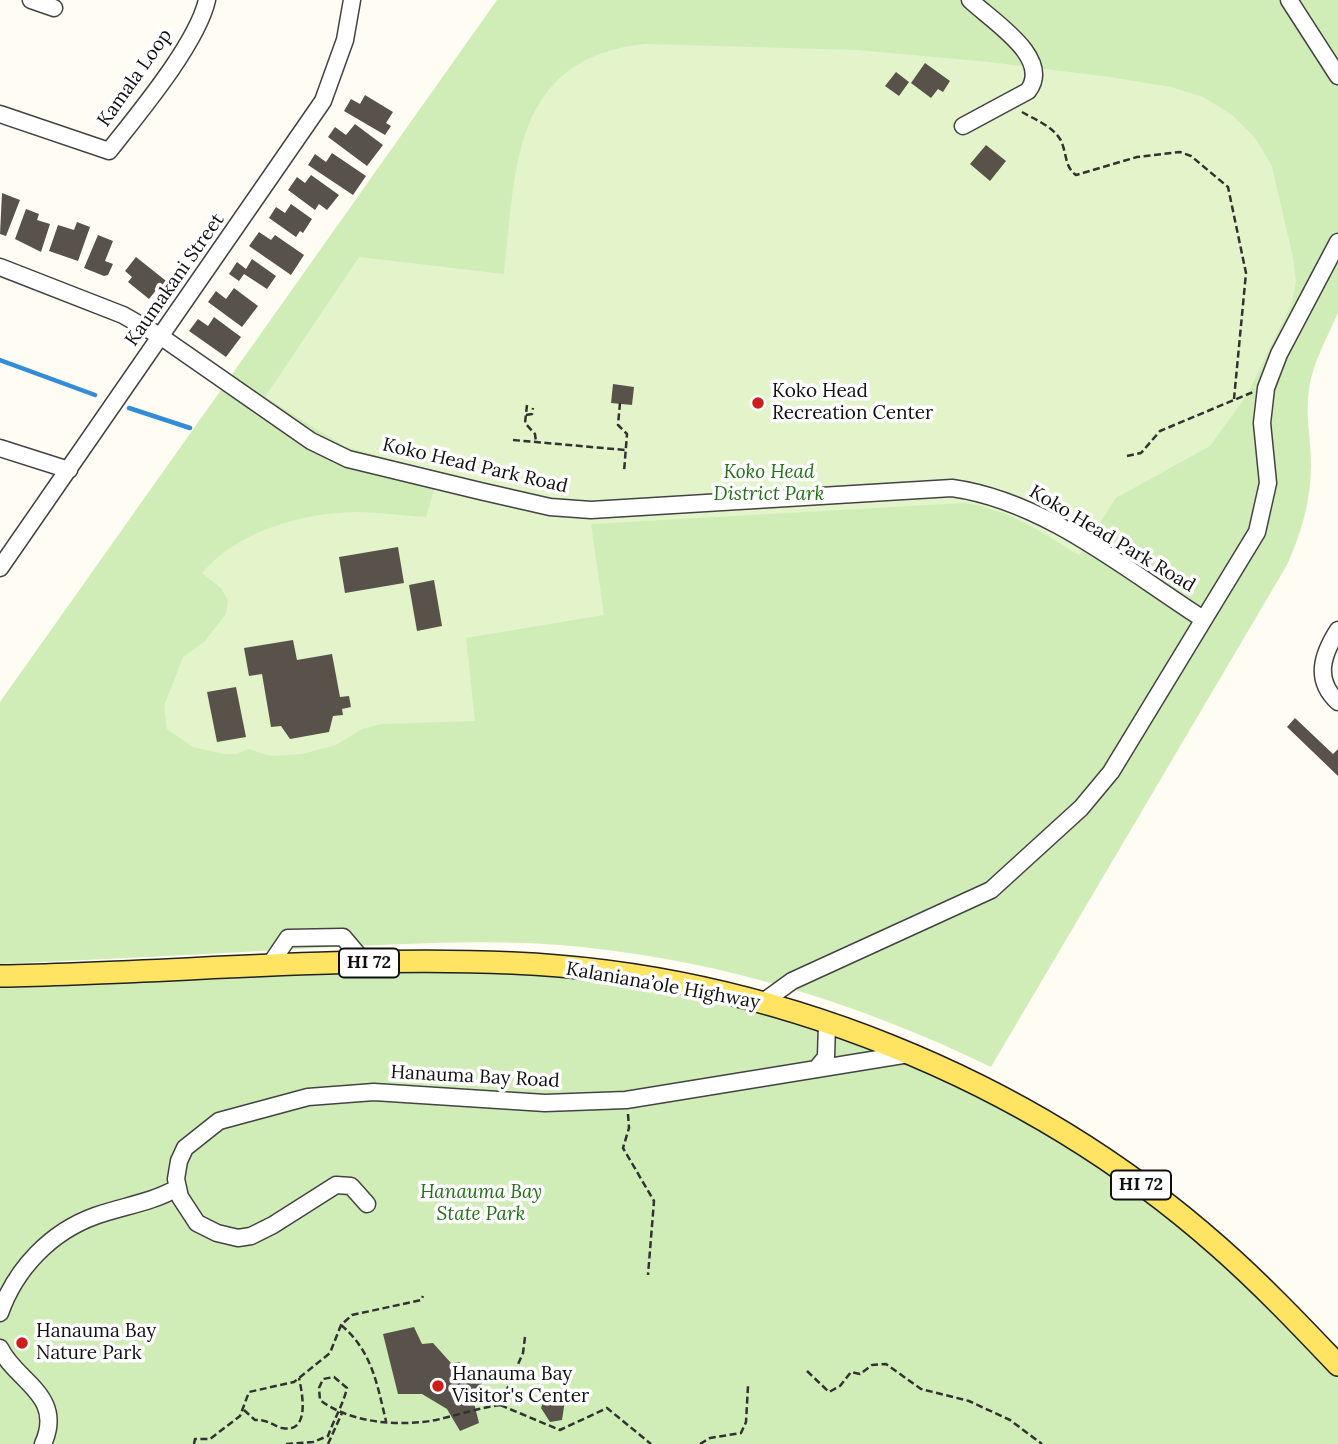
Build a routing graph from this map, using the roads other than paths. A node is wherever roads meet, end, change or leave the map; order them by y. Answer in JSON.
{"nodes":[{"id":1,"x":32,"y":0,"type":"edge"},
{"id":2,"x":207,"y":0,"type":"edge"},
{"id":3,"x":352,"y":0,"type":"edge"},
{"id":4,"x":970,"y":0,"type":"edge"},
{"id":5,"x":1289,"y":0,"type":"edge"},
{"id":6,"x":54,"y":8,"type":"dead end"},
{"id":7,"x":1338,"y":76,"type":"edge"},
{"id":8,"x":0,"y":114,"type":"edge"},
{"id":9,"x":963,"y":127,"type":"dead end"},
{"id":10,"x":1338,"y":242,"type":"edge"},
{"id":11,"x":0,"y":267,"type":"edge"},
{"id":12,"x":160,"y":336,"type":"junction"},
{"id":13,"x":0,"y":448,"type":"edge"},
{"id":14,"x":69,"y":470,"type":"junction"},
{"id":15,"x":0,"y":568,"type":"edge"},
{"id":16,"x":1203,"y":619,"type":"junction"},
{"id":17,"x":1338,"y":630,"type":"edge"},
{"id":18,"x":1338,"y":702,"type":"edge"},
{"id":19,"x":0,"y":976,"type":"edge"},
{"id":20,"x":763,"y":1002,"type":"junction"},
{"id":21,"x":827,"y":1024,"type":"junction"},
{"id":22,"x":909,"y":1054,"type":"junction"},
{"id":23,"x":816,"y":1069,"type":"junction"},
{"id":24,"x":177,"y":1188,"type":"junction"},
{"id":25,"x":367,"y":1204,"type":"dead end"},
{"id":26,"x":0,"y":1313,"type":"edge"},
{"id":27,"x":0,"y":1348,"type":"edge"},
{"id":28,"x":1338,"y":1366,"type":"edge"},
{"id":29,"x":43,"y":1444,"type":"edge"}],
"edges":[{"from":1,"to":6,"type":"street"},
{"from":2,"to":8,"type":"street","name":"Kamala Loop"},
{"from":3,"to":12,"type":"street","name":"Kaumakani Street"},
{"from":4,"to":9,"type":"street"},
{"from":5,"to":7,"type":"street"},
{"from":10,"to":16,"type":"street","name":"Koko Head Park Road"},
{"from":11,"to":12,"type":"street","name":"Koko Head Park Road"},
{"from":12,"to":14,"type":"street","name":"Kaumakani Street"},
{"from":12,"to":16,"type":"street","name":"Koko Head Park Road"},
{"from":13,"to":14,"type":"street"},
{"from":14,"to":15,"type":"street","name":"Kaumakani Street"},
{"from":16,"to":20,"type":"street","name":"Koko Head Park Road"},
{"from":17,"to":18,"type":"street"},
{"from":19,"to":20,"type":"main road","name":"Kalaniana’ole Highway","number":"HI 72"},
{"from":20,"to":21,"type":"main road","name":"Kalaniana’ole Highway","number":"HI 72"},
{"from":21,"to":22,"type":"main road","name":"Kalaniana’ole Highway","number":"HI 72"},
{"from":21,"to":23,"type":"street"},
{"from":22,"to":23,"type":"street","name":"Hanauma Bay Road"},
{"from":22,"to":28,"type":"main road","name":"Kalaniana’ole Highway","number":"HI 72"},
{"from":23,"to":24,"type":"street","name":"Hanauma Bay Road"},
{"from":24,"to":25,"type":"street"},
{"from":24,"to":26,"type":"street"},
{"from":27,"to":29,"type":"street"}]}
